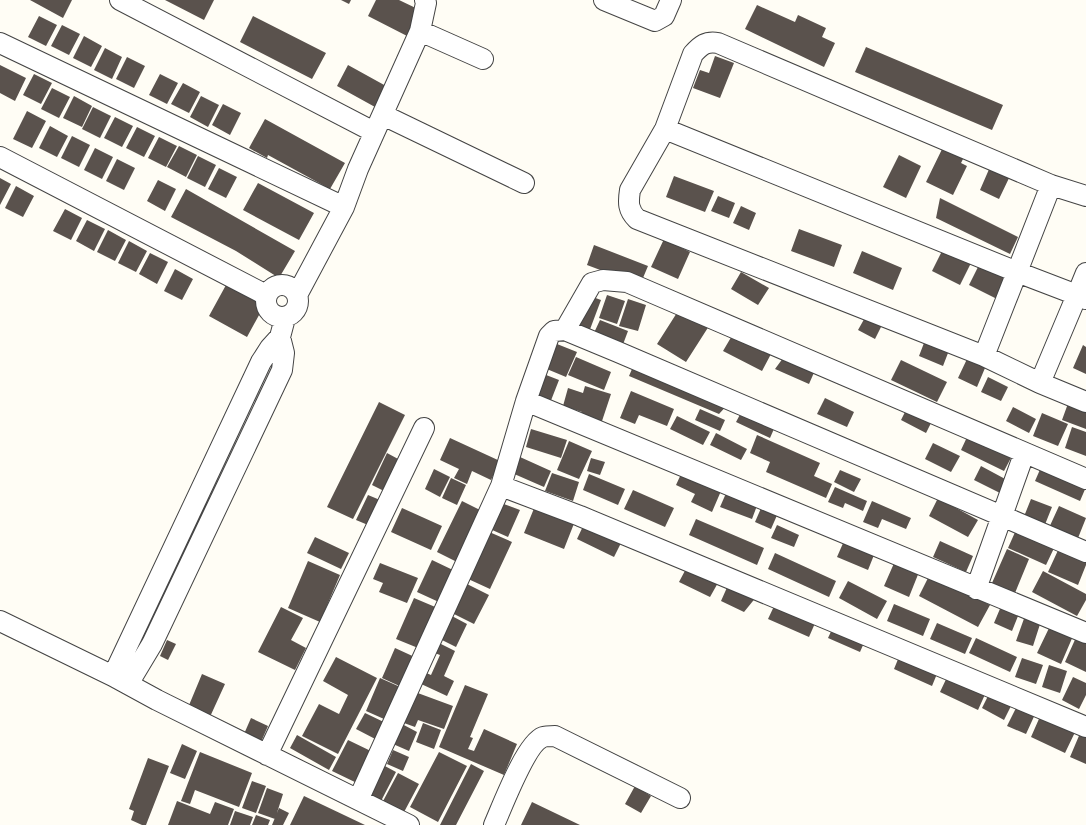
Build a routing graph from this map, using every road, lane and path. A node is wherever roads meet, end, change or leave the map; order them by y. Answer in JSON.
{"nodes":[{"id":1,"x":120,"y":0,"type":"edge"},
{"id":2,"x":604,"y":0,"type":"edge"},
{"id":3,"x":671,"y":0,"type":"edge"},
{"id":4,"x":425,"y":1,"type":"edge"},
{"id":5,"x":420,"y":31,"type":"junction"},
{"id":6,"x":0,"y":43,"type":"edge"},
{"id":7,"x":483,"y":59,"type":"dead end"},
{"id":8,"x":379,"y":123,"type":"junction"},
{"id":9,"x":665,"y":129,"type":"junction"},
{"id":10,"x":0,"y":157,"type":"edge"},
{"id":11,"x":524,"y":184,"type":"dead end"},
{"id":12,"x":1051,"y":185,"type":"junction"},
{"id":13,"x":1086,"y":196,"type":"edge"},
{"id":14,"x":344,"y":207,"type":"junction"},
{"id":15,"x":1018,"y":272,"type":"junction"},
{"id":16,"x":1086,"y":273,"type":"edge"},
{"id":17,"x":266,"y":295,"type":"junction"},
{"id":18,"x":297,"y":295,"type":"junction"},
{"id":19,"x":1081,"y":297,"type":"edge"},
{"id":20,"x":285,"y":318,"type":"junction"},
{"id":21,"x":565,"y":330,"type":"junction"},
{"id":22,"x":984,"y":356,"type":"junction"},
{"id":23,"x":1040,"y":383,"type":"junction"},
{"id":24,"x":526,"y":401,"type":"junction"},
{"id":25,"x":1086,"y":402,"type":"edge"},
{"id":26,"x":424,"y":428,"type":"dead end"},
{"id":27,"x":1024,"y":454,"type":"junction"},
{"id":28,"x":1086,"y":479,"type":"edge"},
{"id":29,"x":501,"y":486,"type":"junction"},
{"id":30,"x":1001,"y":517,"type":"junction"},
{"id":31,"x":1086,"y":552,"type":"edge"},
{"id":32,"x":976,"y":589,"type":"junction"},
{"id":33,"x":0,"y":621,"type":"edge"},
{"id":34,"x":1086,"y":633,"type":"edge"},
{"id":35,"x":120,"y":680,"type":"junction"},
{"id":36,"x":1086,"y":727,"type":"edge"},
{"id":37,"x":267,"y":755,"type":"junction"},
{"id":38,"x":359,"y":798,"type":"junction"},
{"id":39,"x":680,"y":798,"type":"dead end"},
{"id":40,"x":403,"y":824,"type":"edge"},
{"id":41,"x":494,"y":825,"type":"edge"}],
"edges":[{"from":1,"to":8,"type":"street"},
{"from":2,"to":3,"type":"street"},
{"from":4,"to":5,"type":"street"},
{"from":5,"to":7,"type":"street"},
{"from":5,"to":8,"type":"street"},
{"from":6,"to":14,"type":"street"},
{"from":8,"to":11,"type":"street"},
{"from":8,"to":14,"type":"street"},
{"from":9,"to":12,"type":"street"},
{"from":9,"to":15,"type":"street"},
{"from":9,"to":22,"type":"street"},
{"from":10,"to":17,"type":"street"},
{"from":12,"to":13,"type":"street"},
{"from":12,"to":15,"type":"street"},
{"from":14,"to":18,"type":"street"},
{"from":15,"to":19,"type":"street"},
{"from":15,"to":22,"type":"street"},
{"from":16,"to":19,"type":"street"},
{"from":17,"to":18,"type":"street"},
{"from":17,"to":20,"type":"street"},
{"from":18,"to":20,"type":"street"},
{"from":19,"to":23,"type":"street"},
{"from":20,"to":35,"type":"street"},
{"from":21,"to":24,"type":"street"},
{"from":21,"to":27,"type":"street"},
{"from":21,"to":30,"type":"street"},
{"from":22,"to":23,"type":"street"},
{"from":23,"to":25,"type":"street"},
{"from":24,"to":29,"type":"street"},
{"from":24,"to":32,"type":"street"},
{"from":26,"to":37,"type":"street"},
{"from":27,"to":28,"type":"street"},
{"from":27,"to":30,"type":"street"},
{"from":29,"to":36,"type":"street"},
{"from":29,"to":38,"type":"street"},
{"from":30,"to":31,"type":"street"},
{"from":30,"to":32,"type":"street"},
{"from":32,"to":34,"type":"street"},
{"from":33,"to":35,"type":"street"},
{"from":35,"to":37,"type":"street"},
{"from":37,"to":38,"type":"street"},
{"from":38,"to":40,"type":"street"},
{"from":39,"to":41,"type":"street"}]}
